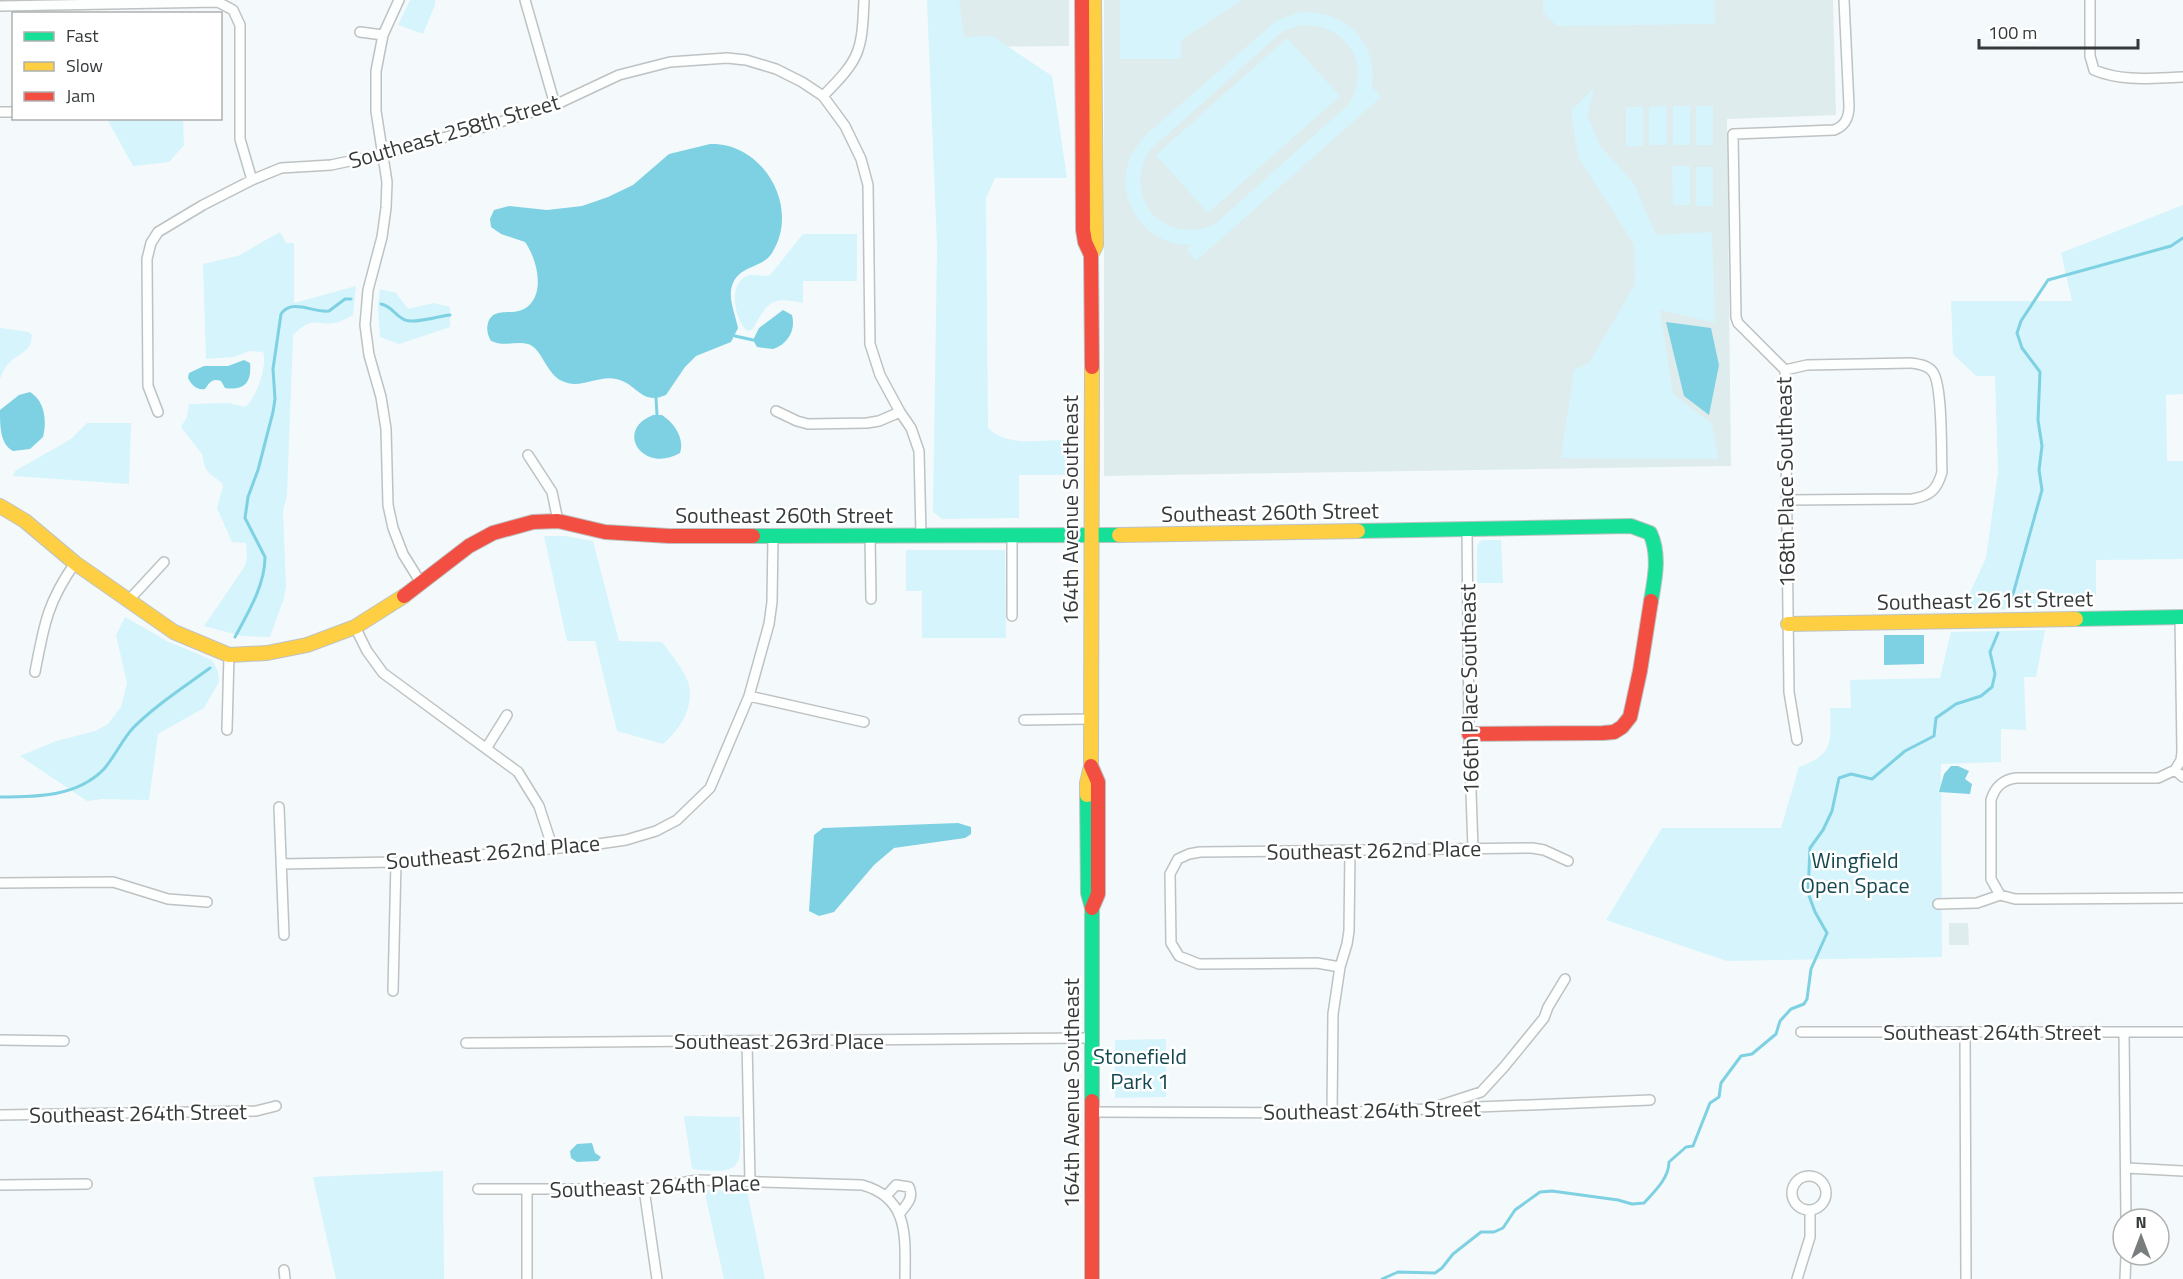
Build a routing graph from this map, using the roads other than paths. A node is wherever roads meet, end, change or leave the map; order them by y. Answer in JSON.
{"nodes":[{"id":1,"x":399,"y":0,"type":"edge"},
{"id":2,"x":525,"y":0,"type":"edge"},
{"id":3,"x":864,"y":0,"type":"edge"},
{"id":4,"x":1082,"y":0,"type":"edge"},
{"id":5,"x":1094,"y":0,"type":"edge"},
{"id":6,"x":1844,"y":0,"type":"edge"},
{"id":7,"x":2090,"y":0,"type":"edge"},
{"id":8,"x":218,"y":1,"type":"edge"},
{"id":9,"x":0,"y":6,"type":"edge"},
{"id":10,"x":70,"y":9,"type":"edge"},
{"id":11,"x":360,"y":32,"type":"dead end"},
{"id":12,"x":383,"y":35,"type":"junction"},
{"id":13,"x":2183,"y":77,"type":"edge"},
{"id":14,"x":823,"y":96,"type":"junction"},
{"id":15,"x":555,"y":105,"type":"junction"},
{"id":16,"x":383,"y":154,"type":"junction"},
{"id":17,"x":252,"y":180,"type":"junction"},
{"id":18,"x":1091,"y":255,"type":"junction"},
{"id":19,"x":1785,"y":370,"type":"junction"},
{"id":20,"x":776,"y":411,"type":"dead end"},
{"id":21,"x":158,"y":412,"type":"dead end"},
{"id":22,"x":900,"y":412,"type":"junction"},
{"id":23,"x":528,"y":455,"type":"dead end"},
{"id":24,"x":1787,"y":500,"type":"junction"},
{"id":25,"x":0,"y":506,"type":"edge"},
{"id":26,"x":558,"y":521,"type":"junction"},
{"id":27,"x":1467,"y":530,"type":"junction"},
{"id":28,"x":1012,"y":534,"type":"junction"},
{"id":29,"x":1090,"y":534,"type":"junction"},
{"id":30,"x":921,"y":535,"type":"junction"},
{"id":31,"x":773,"y":536,"type":"junction"},
{"id":32,"x":870,"y":536,"type":"junction"},
{"id":33,"x":164,"y":562,"type":"dead end"},
{"id":34,"x":75,"y":563,"type":"junction"},
{"id":35,"x":421,"y":583,"type":"junction"},
{"id":36,"x":871,"y":599,"type":"dead end"},
{"id":37,"x":128,"y":601,"type":"junction"},
{"id":38,"x":1012,"y":615,"type":"dead end"},
{"id":39,"x":2181,"y":617,"type":"edge"},
{"id":40,"x":1788,"y":624,"type":"junction"},
{"id":41,"x":355,"y":627,"type":"junction"},
{"id":42,"x":229,"y":655,"type":"junction"},
{"id":43,"x":35,"y":672,"type":"dead end"},
{"id":44,"x":749,"y":696,"type":"junction"},
{"id":45,"x":507,"y":714,"type":"dead end"},
{"id":46,"x":1091,"y":719,"type":"junction"},
{"id":47,"x":1024,"y":720,"type":"dead end"},
{"id":48,"x":864,"y":722,"type":"dead end"},
{"id":49,"x":227,"y":730,"type":"dead end"},
{"id":50,"x":1469,"y":735,"type":"junction"},
{"id":51,"x":1797,"y":740,"type":"dead end"},
{"id":52,"x":487,"y":747,"type":"junction"},
{"id":53,"x":2175,"y":770,"type":"junction"},
{"id":54,"x":2183,"y":777,"type":"edge"},
{"id":55,"x":279,"y":807,"type":"dead end"},
{"id":56,"x":553,"y":849,"type":"junction"},
{"id":57,"x":1473,"y":849,"type":"junction"},
{"id":58,"x":1350,"y":851,"type":"junction"},
{"id":59,"x":1568,"y":861,"type":"dead end"},
{"id":60,"x":396,"y":862,"type":"junction"},
{"id":61,"x":281,"y":864,"type":"junction"},
{"id":62,"x":0,"y":883,"type":"edge"},
{"id":63,"x":2000,"y":895,"type":"junction"},
{"id":64,"x":2183,"y":898,"type":"edge"},
{"id":65,"x":207,"y":902,"type":"dead end"},
{"id":66,"x":1938,"y":904,"type":"dead end"},
{"id":67,"x":284,"y":935,"type":"dead end"},
{"id":68,"x":1340,"y":967,"type":"junction"},
{"id":69,"x":1565,"y":979,"type":"dead end"},
{"id":70,"x":393,"y":991,"type":"dead end"},
{"id":71,"x":1801,"y":1032,"type":"dead end"},
{"id":72,"x":1965,"y":1032,"type":"junction"},
{"id":73,"x":2124,"y":1032,"type":"junction"},
{"id":74,"x":2183,"y":1032,"type":"edge"},
{"id":75,"x":1092,"y":1038,"type":"junction"},
{"id":76,"x":0,"y":1040,"type":"edge"},
{"id":77,"x":64,"y":1041,"type":"dead end"},
{"id":78,"x":747,"y":1041,"type":"junction"},
{"id":79,"x":466,"y":1043,"type":"dead end"},
{"id":80,"x":1650,"y":1100,"type":"dead end"},
{"id":81,"x":276,"y":1106,"type":"dead end"},
{"id":82,"x":1416,"y":1111,"type":"junction"},
{"id":83,"x":1093,"y":1112,"type":"junction"},
{"id":84,"x":1332,"y":1113,"type":"junction"},
{"id":85,"x":0,"y":1115,"type":"edge"},
{"id":86,"x":2127,"y":1168,"type":"junction"},
{"id":87,"x":2183,"y":1171,"type":"edge"},
{"id":88,"x":750,"y":1182,"type":"junction"},
{"id":89,"x":87,"y":1184,"type":"dead end"},
{"id":90,"x":0,"y":1185,"type":"edge"},
{"id":91,"x":478,"y":1189,"type":"dead end"},
{"id":92,"x":644,"y":1189,"type":"junction"},
{"id":93,"x":527,"y":1190,"type":"junction"},
{"id":94,"x":886,"y":1196,"type":"junction"},
{"id":95,"x":2126,"y":1207,"type":"edge"},
{"id":96,"x":1810,"y":1210,"type":"dead end"},
{"id":97,"x":898,"y":1211,"type":"junction"},
{"id":98,"x":527,"y":1279,"type":"edge"},
{"id":99,"x":657,"y":1279,"type":"edge"},
{"id":100,"x":905,"y":1279,"type":"edge"},
{"id":101,"x":1092,"y":1279,"type":"edge"},
{"id":102,"x":1797,"y":1279,"type":"edge"},
{"id":103,"x":1966,"y":1279,"type":"edge"}],
"edges":[{"from":1,"to":12,"type":"street"},
{"from":2,"to":15,"type":"street"},
{"from":3,"to":14,"type":"street"},
{"from":4,"to":18,"type":"street","name":"164th Avenue Southeast"},
{"from":5,"to":18,"type":"street","name":"164th Avenue Southeast"},
{"from":6,"to":19,"type":"street","name":"168th Place Southeast"},
{"from":7,"to":13,"type":"street"},
{"from":8,"to":10,"type":"street"},
{"from":8,"to":17,"type":"street"},
{"from":9,"to":10,"type":"street"},
{"from":11,"to":12,"type":"street"},
{"from":12,"to":16,"type":"street"},
{"from":14,"to":15,"type":"street","name":"Southeast 258th Street"},
{"from":14,"to":22,"type":"street"},
{"from":15,"to":16,"type":"street","name":"Southeast 258th Street"},
{"from":16,"to":17,"type":"street","name":"Southeast 258th Street"},
{"from":16,"to":35,"type":"street"},
{"from":17,"to":21,"type":"street","name":"Southeast 258th Street"},
{"from":18,"to":29,"type":"street","name":"164th Avenue Southeast"},
{"from":19,"to":24,"type":"street","name":"168th Place Southeast"},
{"from":19,"to":24,"type":"street"},
{"from":20,"to":22,"type":"street"},
{"from":22,"to":30,"type":"street"},
{"from":23,"to":26,"type":"street"},
{"from":24,"to":40,"type":"street","name":"168th Place Southeast"},
{"from":25,"to":34,"type":"street","name":"Southeast 260th Street"},
{"from":26,"to":31,"type":"street","name":"Southeast 260th Street"},
{"from":26,"to":35,"type":"street","name":"Southeast 260th Street"},
{"from":27,"to":29,"type":"street","name":"Southeast 260th Street"},
{"from":27,"to":50,"type":"street","name":"166th Place Southeast"},
{"from":27,"to":50,"type":"street","name":"Southeast 260th Street"},
{"from":28,"to":29,"type":"street","name":"Southeast 260th Street"},
{"from":28,"to":30,"type":"street","name":"Southeast 260th Street"},
{"from":28,"to":38,"type":"street"},
{"from":29,"to":46,"type":"street","name":"164th Avenue Southeast"},
{"from":30,"to":32,"type":"street","name":"Southeast 260th Street"},
{"from":31,"to":32,"type":"street","name":"Southeast 260th Street"},
{"from":31,"to":44,"type":"street","name":"Southeast 262nd Place"},
{"from":32,"to":36,"type":"street"},
{"from":33,"to":37,"type":"street"},
{"from":34,"to":37,"type":"street","name":"Southeast 260th Street"},
{"from":34,"to":43,"type":"street"},
{"from":35,"to":41,"type":"street","name":"Southeast 260th Street"},
{"from":37,"to":42,"type":"street","name":"Southeast 260th Street"},
{"from":39,"to":40,"type":"street","name":"Southeast 261st Street"},
{"from":39,"to":53,"type":"street"},
{"from":40,"to":51,"type":"street","name":"168th Place Southeast"},
{"from":41,"to":42,"type":"street","name":"Southeast 260th Street"},
{"from":41,"to":52,"type":"street"},
{"from":42,"to":49,"type":"street"},
{"from":44,"to":48,"type":"street"},
{"from":44,"to":56,"type":"street","name":"Southeast 262nd Place"},
{"from":45,"to":52,"type":"street"},
{"from":46,"to":47,"type":"street"},
{"from":46,"to":75,"type":"street","name":"164th Avenue Southeast"},
{"from":50,"to":57,"type":"street","name":"166th Place Southeast"},
{"from":52,"to":56,"type":"street"},
{"from":53,"to":54,"type":"street"},
{"from":53,"to":63,"type":"street"},
{"from":55,"to":61,"type":"street"},
{"from":56,"to":60,"type":"street","name":"Southeast 262nd Place"},
{"from":57,"to":58,"type":"street","name":"Southeast 262nd Place"},
{"from":57,"to":59,"type":"street","name":"Southeast 262nd Place"},
{"from":58,"to":68,"type":"street"},
{"from":58,"to":68,"type":"street","name":"Southeast 262nd Place"},
{"from":60,"to":61,"type":"street","name":"Southeast 262nd Place"},
{"from":60,"to":70,"type":"street"},
{"from":61,"to":67,"type":"street"},
{"from":62,"to":65,"type":"street"},
{"from":63,"to":64,"type":"street"},
{"from":63,"to":66,"type":"street"},
{"from":68,"to":84,"type":"street"},
{"from":69,"to":82,"type":"street"},
{"from":71,"to":72,"type":"street","name":"Southeast 264th Street"},
{"from":72,"to":73,"type":"street","name":"Southeast 264th Street"},
{"from":72,"to":103,"type":"street"},
{"from":73,"to":74,"type":"street","name":"Southeast 264th Street"},
{"from":73,"to":86,"type":"street"},
{"from":75,"to":78,"type":"street","name":"Southeast 263rd Place"},
{"from":75,"to":83,"type":"street","name":"164th Avenue Southeast"},
{"from":76,"to":77,"type":"street"},
{"from":78,"to":79,"type":"street","name":"Southeast 263rd Place"},
{"from":78,"to":88,"type":"street"},
{"from":80,"to":82,"type":"street","name":"Southeast 264th Street"},
{"from":81,"to":85,"type":"street","name":"Southeast 264th Street"},
{"from":82,"to":84,"type":"street","name":"Southeast 264th Street"},
{"from":83,"to":84,"type":"street","name":"Southeast 264th Street"},
{"from":83,"to":101,"type":"street","name":"164th Avenue Southeast"},
{"from":86,"to":87,"type":"street"},
{"from":86,"to":95,"type":"street"},
{"from":88,"to":92,"type":"street","name":"Southeast 264th Place"},
{"from":88,"to":94,"type":"street","name":"Southeast 264th Place"},
{"from":89,"to":90,"type":"street"},
{"from":91,"to":93,"type":"street","name":"Southeast 264th Place"},
{"from":92,"to":93,"type":"street","name":"Southeast 264th Place"},
{"from":92,"to":99,"type":"street"},
{"from":93,"to":98,"type":"street"},
{"from":94,"to":97,"type":"street","name":"Southeast 264th Place"},
{"from":94,"to":97,"type":"street"},
{"from":96,"to":102,"type":"street"},
{"from":97,"to":100,"type":"street"}]}
